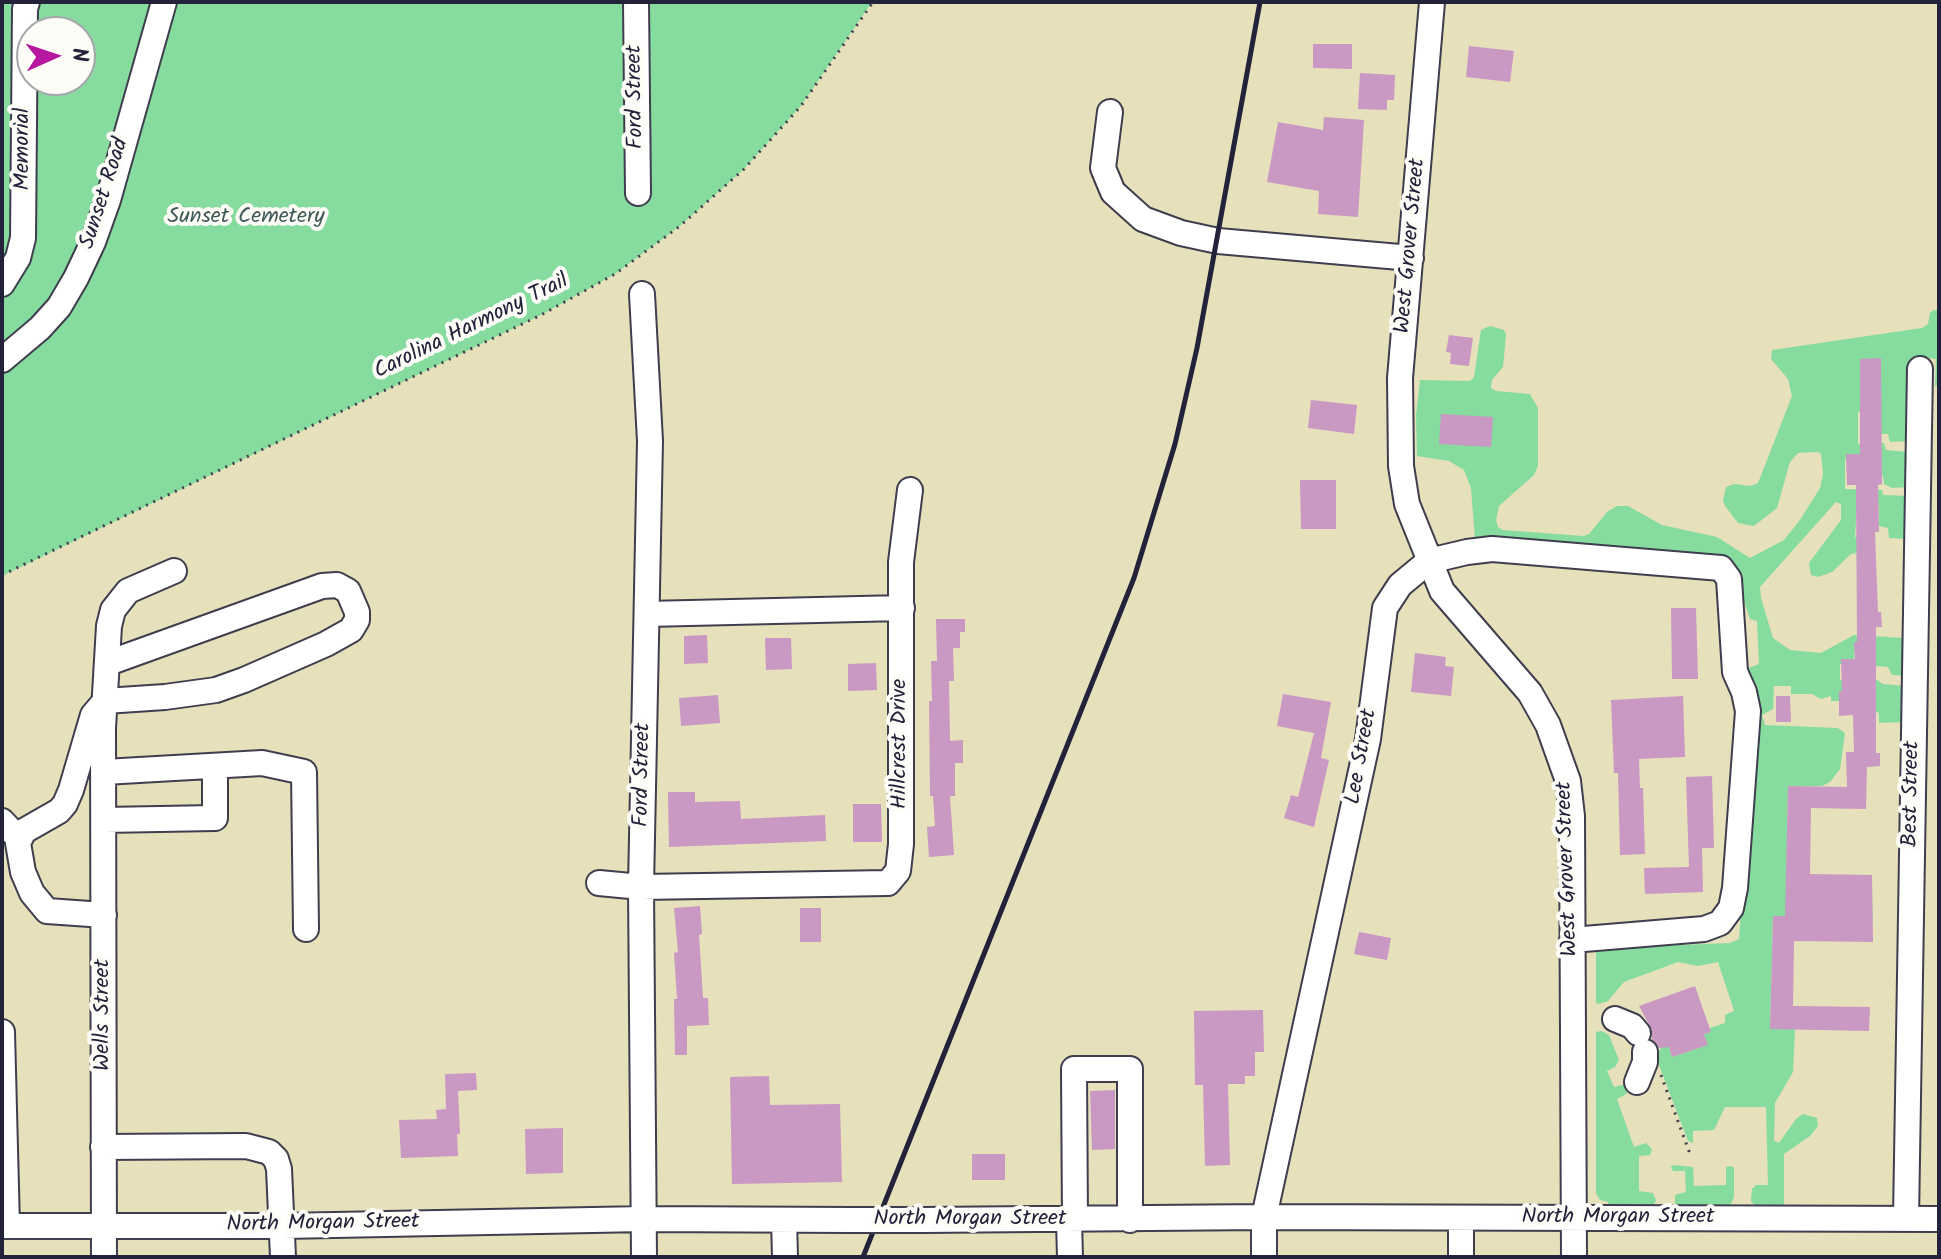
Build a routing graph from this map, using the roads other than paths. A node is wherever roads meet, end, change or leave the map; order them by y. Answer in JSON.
{"nodes":[{"id":1,"x":164,"y":2,"type":"edge"},
{"id":2,"x":636,"y":2,"type":"edge"},
{"id":3,"x":1432,"y":2,"type":"edge"},
{"id":4,"x":18,"y":6,"type":"edge"},
{"id":5,"x":1110,"y":112,"type":"dead end"},
{"id":6,"x":13,"y":165,"type":"edge"},
{"id":7,"x":638,"y":193,"type":"dead end"},
{"id":8,"x":1411,"y":258,"type":"junction"},
{"id":9,"x":2,"y":284,"type":"edge"},
{"id":10,"x":642,"y":294,"type":"dead end"},
{"id":11,"x":2,"y":360,"type":"edge"},
{"id":12,"x":1920,"y":369,"type":"dead end"},
{"id":13,"x":1930,"y":394,"type":"edge"},
{"id":14,"x":910,"y":490,"type":"dead end"},
{"id":15,"x":1429,"y":561,"type":"junction"},
{"id":16,"x":174,"y":571,"type":"dead end"},
{"id":17,"x":902,"y":608,"type":"junction"},
{"id":18,"x":647,"y":614,"type":"junction"},
{"id":19,"x":1927,"y":653,"type":"edge"},
{"id":20,"x":108,"y":663,"type":"junction"},
{"id":21,"x":105,"y":701,"type":"junction"},
{"id":22,"x":1927,"y":712,"type":"edge"},
{"id":23,"x":215,"y":766,"type":"junction"},
{"id":24,"x":104,"y":772,"type":"junction"},
{"id":25,"x":104,"y":820,"type":"junction"},
{"id":26,"x":2,"y":821,"type":"edge"},
{"id":27,"x":19,"y":839,"type":"junction"},
{"id":28,"x":599,"y":883,"type":"dead end"},
{"id":29,"x":641,"y":887,"type":"junction"},
{"id":30,"x":104,"y":915,"type":"junction"},
{"id":31,"x":306,"y":929,"type":"dead end"},
{"id":32,"x":1572,"y":940,"type":"junction"},
{"id":33,"x":1615,"y":1019,"type":"dead end"},
{"id":34,"x":2,"y":1032,"type":"edge"},
{"id":35,"x":1637,"y":1082,"type":"dead end"},
{"id":36,"x":103,"y":1147,"type":"junction"},
{"id":37,"x":1264,"y":1217,"type":"junction"},
{"id":38,"x":1461,"y":1218,"type":"junction"},
{"id":39,"x":1573,"y":1218,"type":"junction"},
{"id":40,"x":644,"y":1219,"type":"junction"},
{"id":41,"x":1906,"y":1219,"type":"junction"},
{"id":42,"x":1939,"y":1219,"type":"edge"},
{"id":43,"x":784,"y":1220,"type":"junction"},
{"id":44,"x":1130,"y":1220,"type":"junction"},
{"id":45,"x":1072,"y":1221,"type":"junction"},
{"id":46,"x":103,"y":1225,"type":"junction"},
{"id":47,"x":5,"y":1226,"type":"edge"},
{"id":48,"x":283,"y":1226,"type":"junction"},
{"id":49,"x":104,"y":1257,"type":"edge"},
{"id":50,"x":283,"y":1257,"type":"edge"},
{"id":51,"x":644,"y":1257,"type":"edge"},
{"id":52,"x":785,"y":1257,"type":"edge"},
{"id":53,"x":1070,"y":1257,"type":"edge"},
{"id":54,"x":1264,"y":1257,"type":"edge"},
{"id":55,"x":1461,"y":1257,"type":"edge"},
{"id":56,"x":1574,"y":1257,"type":"edge"}],
"edges":[{"from":1,"to":11,"type":"street","name":"Sunset Road"},
{"from":2,"to":7,"type":"street","name":"Ford Street"},
{"from":3,"to":8,"type":"street","name":"West Grover Street"},
{"from":4,"to":6,"type":"street","name":"Memorial"},
{"from":5,"to":8,"type":"street"},
{"from":6,"to":9,"type":"street","name":"Memorial"},
{"from":8,"to":15,"type":"street","name":"West Grover Street"},
{"from":10,"to":18,"type":"street","name":"Ford Street"},
{"from":12,"to":13,"type":"street","name":"Best Street"},
{"from":13,"to":19,"type":"street","name":"Best Street"},
{"from":14,"to":17,"type":"street"},
{"from":15,"to":32,"type":"street","name":"West Grover Street"},
{"from":15,"to":32,"type":"street","name":"Lee Street"},
{"from":15,"to":37,"type":"street","name":"Lee Street"},
{"from":16,"to":20,"type":"street","name":"Wells Street"},
{"from":17,"to":18,"type":"street"},
{"from":17,"to":29,"type":"street","name":"Hillcrest Drive"},
{"from":18,"to":29,"type":"street","name":"Ford Street"},
{"from":19,"to":22,"type":"street","name":"Best Street"},
{"from":20,"to":21,"type":"street","name":"Wells Street"},
{"from":20,"to":21,"type":"street"},
{"from":21,"to":24,"type":"street","name":"Wells Street"},
{"from":21,"to":27,"type":"street"},
{"from":22,"to":41,"type":"street","name":"Best Street"},
{"from":23,"to":24,"type":"street"},
{"from":23,"to":25,"type":"street"},
{"from":23,"to":31,"type":"street"},
{"from":24,"to":25,"type":"street","name":"Wells Street"},
{"from":25,"to":30,"type":"street","name":"Wells Street"},
{"from":26,"to":27,"type":"street"},
{"from":27,"to":30,"type":"street"},
{"from":28,"to":29,"type":"street"},
{"from":29,"to":40,"type":"street","name":"Ford Street"},
{"from":30,"to":36,"type":"street","name":"Wells Street"},
{"from":32,"to":39,"type":"street","name":"West Grover Street"},
{"from":33,"to":35,"type":"street"},
{"from":34,"to":47,"type":"street"},
{"from":36,"to":46,"type":"street","name":"Wells Street"},
{"from":36,"to":48,"type":"street"},
{"from":37,"to":38,"type":"street","name":"North Morgan Street"},
{"from":37,"to":44,"type":"street","name":"North Morgan Street"},
{"from":37,"to":54,"type":"street","name":"Lee Street"},
{"from":38,"to":39,"type":"street","name":"North Morgan Street"},
{"from":38,"to":55,"type":"street"},
{"from":39,"to":41,"type":"street","name":"North Morgan Street"},
{"from":39,"to":56,"type":"street","name":"West Grover Street"},
{"from":40,"to":43,"type":"street","name":"North Morgan Street"},
{"from":40,"to":48,"type":"street","name":"North Morgan Street"},
{"from":40,"to":51,"type":"street","name":"Ford Street"},
{"from":41,"to":42,"type":"street","name":"North Morgan Street"},
{"from":43,"to":45,"type":"street","name":"North Morgan Street","bridge":true},
{"from":43,"to":52,"type":"street"},
{"from":44,"to":45,"type":"street","name":"North Morgan Street"},
{"from":44,"to":45,"type":"street"},
{"from":45,"to":53,"type":"street"},
{"from":46,"to":47,"type":"street","name":"North Morgan Street"},
{"from":46,"to":48,"type":"street","name":"North Morgan Street"},
{"from":46,"to":49,"type":"street","name":"Wells Street"},
{"from":48,"to":50,"type":"street"}]}
